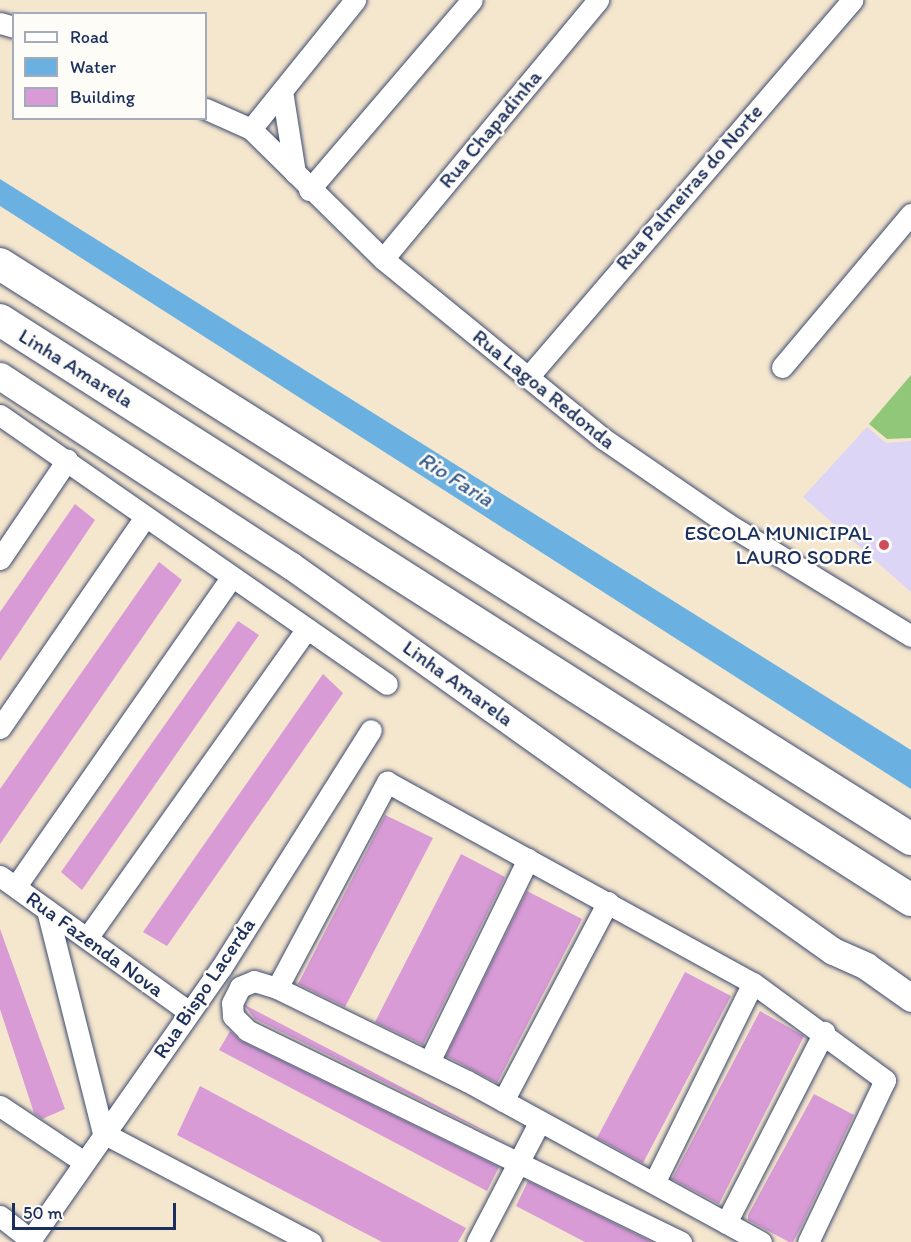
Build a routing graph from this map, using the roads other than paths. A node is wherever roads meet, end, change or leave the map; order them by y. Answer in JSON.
{"nodes":[{"id":1,"x":355,"y":0,"type":"edge"},
{"id":2,"x":472,"y":0,"type":"edge"},
{"id":3,"x":598,"y":0,"type":"edge"},
{"id":4,"x":852,"y":0,"type":"edge"},
{"id":5,"x":282,"y":91,"type":"junction"},
{"id":6,"x":207,"y":109,"type":"edge"},
{"id":7,"x":251,"y":129,"type":"junction"},
{"id":8,"x":295,"y":174,"type":"junction"},
{"id":9,"x":309,"y":190,"type":"junction"},
{"id":10,"x":911,"y":214,"type":"edge"},
{"id":11,"x":382,"y":259,"type":"junction"},
{"id":12,"x":0,"y":264,"type":"edge"},
{"id":13,"x":0,"y":320,"type":"edge"},
{"id":14,"x":782,"y":367,"type":"dead end"},
{"id":15,"x":0,"y":376,"type":"edge"},
{"id":16,"x":529,"y":376,"type":"junction"},
{"id":17,"x":0,"y":415,"type":"edge"},
{"id":18,"x":67,"y":460,"type":"junction"},
{"id":19,"x":145,"y":517,"type":"junction"},
{"id":20,"x":0,"y":559,"type":"edge"},
{"id":21,"x":231,"y":578,"type":"junction"},
{"id":22,"x":307,"y":629,"type":"junction"},
{"id":23,"x":911,"y":636,"type":"edge"},
{"id":24,"x":387,"y":684,"type":"dead end"},
{"id":25,"x":0,"y":728,"type":"edge"},
{"id":26,"x":370,"y":730,"type":"dead end"},
{"id":27,"x":911,"y":839,"type":"edge"},
{"id":28,"x":528,"y":859,"type":"junction"},
{"id":29,"x":8,"y":881,"type":"edge"},
{"id":30,"x":911,"y":900,"type":"edge"},
{"id":31,"x":608,"y":902,"type":"junction"},
{"id":32,"x":47,"y":910,"type":"junction"},
{"id":33,"x":87,"y":938,"type":"junction"},
{"id":34,"x":833,"y":951,"type":"junction"},
{"id":35,"x":866,"y":966,"type":"junction"},
{"id":36,"x":911,"y":981,"type":"edge"},
{"id":37,"x":753,"y":983,"type":"junction"},
{"id":38,"x":277,"y":988,"type":"junction"},
{"id":39,"x":911,"y":998,"type":"edge"},
{"id":40,"x":189,"y":1012,"type":"junction"},
{"id":41,"x":911,"y":1017,"type":"edge"},
{"id":42,"x":824,"y":1032,"type":"junction"},
{"id":43,"x":429,"y":1062,"type":"junction"},
{"id":44,"x":503,"y":1101,"type":"junction"},
{"id":45,"x":0,"y":1106,"type":"edge"},
{"id":46,"x":540,"y":1121,"type":"junction"},
{"id":47,"x":103,"y":1133,"type":"junction"},
{"id":48,"x":84,"y":1162,"type":"junction"},
{"id":49,"x":518,"y":1162,"type":"junction"},
{"id":50,"x":654,"y":1183,"type":"junction"},
{"id":51,"x":0,"y":1216,"type":"edge"},
{"id":52,"x":726,"y":1223,"type":"junction"},
{"id":53,"x":30,"y":1241,"type":"edge"},
{"id":54,"x":311,"y":1242,"type":"edge"},
{"id":55,"x":477,"y":1242,"type":"edge"},
{"id":56,"x":681,"y":1242,"type":"edge"},
{"id":57,"x":761,"y":1242,"type":"edge"},
{"id":58,"x":808,"y":1242,"type":"edge"}],
"edges":[{"from":1,"to":5,"type":"street"},
{"from":2,"to":9,"type":"street"},
{"from":3,"to":11,"type":"street","name":"Rua Chapadinha"},
{"from":4,"to":16,"type":"street","name":"Rua Palmeiras do Norte"},
{"from":5,"to":7,"type":"street"},
{"from":5,"to":8,"type":"street"},
{"from":6,"to":7,"type":"street","name":"Rua Lagoa Redonda"},
{"from":7,"to":8,"type":"street","name":"Rua Lagoa Redonda"},
{"from":8,"to":9,"type":"street","name":"Rua Lagoa Redonda"},
{"from":9,"to":11,"type":"street","name":"Rua Lagoa Redonda"},
{"from":10,"to":14,"type":"street"},
{"from":11,"to":16,"type":"street","name":"Rua Lagoa Redonda"},
{"from":12,"to":27,"type":"highway"},
{"from":13,"to":30,"type":"highway","name":"Linha Amarela"},
{"from":15,"to":34,"type":"main road","name":"Linha Amarela"},
{"from":16,"to":23,"type":"street","name":"Rua Lagoa Redonda"},
{"from":17,"to":18,"type":"street"},
{"from":18,"to":19,"type":"street"},
{"from":18,"to":20,"type":"street"},
{"from":19,"to":21,"type":"street"},
{"from":19,"to":25,"type":"street"},
{"from":21,"to":22,"type":"street"},
{"from":21,"to":29,"type":"street"},
{"from":22,"to":24,"type":"street"},
{"from":22,"to":33,"type":"street"},
{"from":26,"to":40,"type":"street","name":"Rua Bispo Lacerda"},
{"from":28,"to":31,"type":"street"},
{"from":28,"to":38,"type":"street"},
{"from":28,"to":43,"type":"street"},
{"from":29,"to":32,"type":"street","name":"Rua Fazenda Nova"},
{"from":31,"to":37,"type":"street"},
{"from":31,"to":44,"type":"street"},
{"from":32,"to":33,"type":"street","name":"Rua Fazenda Nova"},
{"from":32,"to":47,"type":"street"},
{"from":33,"to":40,"type":"street","name":"Rua Fazenda Nova"},
{"from":34,"to":35,"type":"main road","name":"Linha Amarela"},
{"from":34,"to":41,"type":"main road"},
{"from":35,"to":36,"type":"main road"},
{"from":35,"to":39,"type":"main road","name":"Linha Amarela"},
{"from":37,"to":42,"type":"street"},
{"from":37,"to":50,"type":"street"},
{"from":38,"to":43,"type":"street"},
{"from":38,"to":49,"type":"street"},
{"from":40,"to":47,"type":"street","name":"Rua Bispo Lacerda"},
{"from":42,"to":52,"type":"street"},
{"from":42,"to":58,"type":"street"},
{"from":43,"to":44,"type":"street"},
{"from":44,"to":46,"type":"street"},
{"from":45,"to":48,"type":"street"},
{"from":46,"to":49,"type":"street"},
{"from":46,"to":50,"type":"street"},
{"from":47,"to":48,"type":"street","name":"Rua Bispo Lacerda"},
{"from":47,"to":54,"type":"street"},
{"from":48,"to":53,"type":"street","name":"Rua Bispo Lacerda"},
{"from":49,"to":55,"type":"street"},
{"from":49,"to":56,"type":"street"},
{"from":50,"to":52,"type":"street"},
{"from":51,"to":53,"type":"street"},
{"from":52,"to":57,"type":"street"}]}
